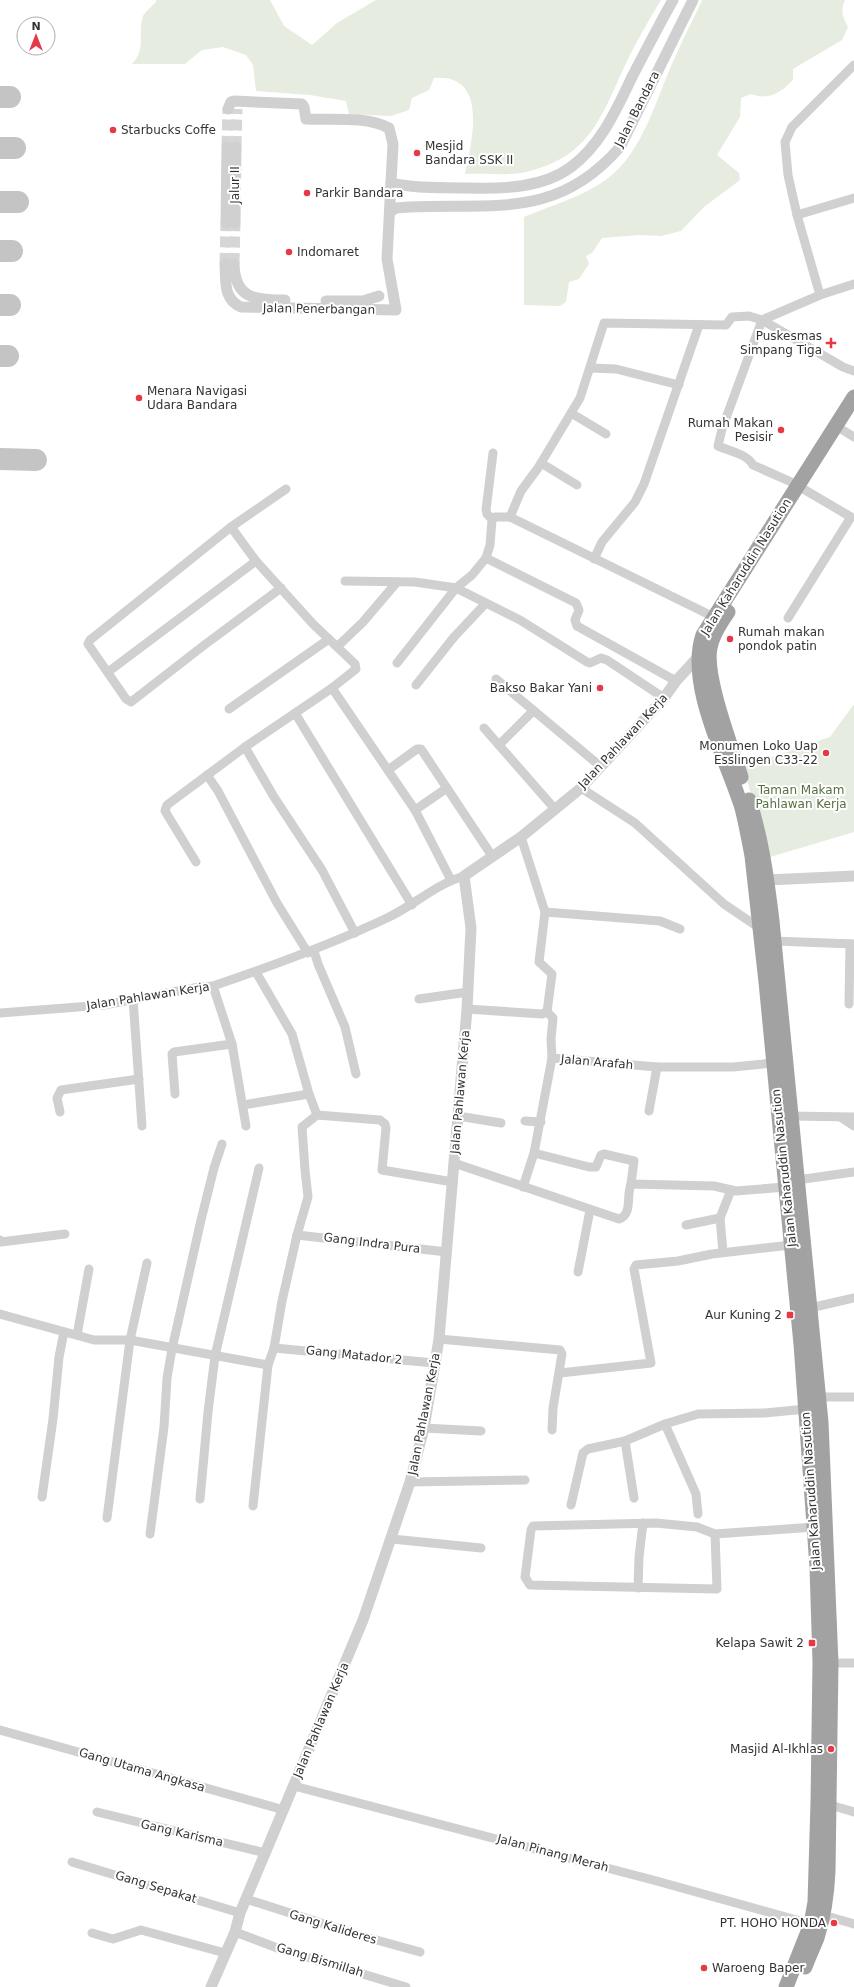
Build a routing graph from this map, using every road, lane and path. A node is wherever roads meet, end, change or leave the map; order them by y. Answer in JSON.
{"nodes":[{"id":1,"x":673,"y":0,"type":"edge"},
{"id":2,"x":693,"y":0,"type":"edge"},
{"id":3,"x":647,"y":49,"type":"junction"},
{"id":4,"x":664,"y":56,"type":"junction"},
{"id":5,"x":854,"y":65,"type":"edge"},
{"id":6,"x":234,"y":107,"type":"dead end"},
{"id":7,"x":231,"y":147,"type":"tunnel mouth"},
{"id":8,"x":391,"y":183,"type":"junction"},
{"id":9,"x":854,"y":198,"type":"edge"},
{"id":10,"x":390,"y":212,"type":"junction"},
{"id":11,"x":797,"y":215,"type":"junction"},
{"id":12,"x":230,"y":223,"type":"tunnel mouth"},
{"id":13,"x":390,"y":282,"type":"junction"},
{"id":14,"x":854,"y":284,"type":"edge"},
{"id":15,"x":820,"y":295,"type":"junction"},
{"id":16,"x":379,"y":296,"type":"junction"},
{"id":17,"x":366,"y":309,"type":"junction"},
{"id":18,"x":762,"y":320,"type":"junction"},
{"id":19,"x":699,"y":325,"type":"junction"},
{"id":20,"x":590,"y":368,"type":"junction"},
{"id":21,"x":854,"y":371,"type":"edge"},
{"id":22,"x":680,"y":385,"type":"junction"},
{"id":23,"x":854,"y":396,"type":"edge"},
{"id":24,"x":854,"y":409,"type":"edge"},
{"id":25,"x":572,"y":413,"type":"junction"},
{"id":26,"x":848,"y":433,"type":"edge"},
{"id":27,"x":606,"y":434,"type":"dead end"},
{"id":28,"x":493,"y":453,"type":"dead end"},
{"id":29,"x":541,"y":462,"type":"junction"},
{"id":30,"x":577,"y":485,"type":"dead end"},
{"id":31,"x":802,"y":488,"type":"junction"},
{"id":32,"x":286,"y":489,"type":"dead end"},
{"id":33,"x":510,"y":517,"type":"junction"},
{"id":34,"x":492,"y":519,"type":"junction"},
{"id":35,"x":231,"y":527,"type":"junction"},
{"id":36,"x":486,"y":558,"type":"junction"},
{"id":37,"x":594,"y":559,"type":"junction"},
{"id":38,"x":256,"y":561,"type":"junction"},
{"id":39,"x":345,"y":581,"type":"dead end"},
{"id":40,"x":397,"y":582,"type":"junction"},
{"id":41,"x":281,"y":588,"type":"junction"},
{"id":42,"x":456,"y":588,"type":"junction"},
{"id":43,"x":485,"y":604,"type":"junction"},
{"id":44,"x":714,"y":617,"type":"junction"},
{"id":45,"x":788,"y":618,"type":"dead end"},
{"id":46,"x":329,"y":639,"type":"junction"},
{"id":47,"x":338,"y":646,"type":"junction"},
{"id":48,"x":704,"y":656,"type":"junction"},
{"id":49,"x":397,"y":663,"type":"dead end"},
{"id":50,"x":108,"y":672,"type":"junction"},
{"id":51,"x":496,"y":679,"type":"dead end"},
{"id":52,"x":676,"y":681,"type":"junction"},
{"id":53,"x":416,"y":685,"type":"dead end"},
{"id":54,"x":332,"y":688,"type":"junction"},
{"id":55,"x":664,"y":698,"type":"junction"},
{"id":56,"x":229,"y":709,"type":"dead end"},
{"id":57,"x":533,"y":711,"type":"junction"},
{"id":58,"x":295,"y":713,"type":"junction"},
{"id":59,"x":484,"y":728,"type":"dead end"},
{"id":60,"x":499,"y":745,"type":"junction"},
{"id":61,"x":245,"y":747,"type":"junction"},
{"id":62,"x":600,"y":766,"type":"junction"},
{"id":63,"x":388,"y":770,"type":"junction"},
{"id":64,"x":207,"y":775,"type":"junction"},
{"id":65,"x":447,"y":788,"type":"junction"},
{"id":66,"x":581,"y":788,"type":"junction"},
{"id":67,"x":554,"y":808,"type":"junction"},
{"id":68,"x":415,"y":810,"type":"junction"},
{"id":69,"x":521,"y":837,"type":"junction"},
{"id":70,"x":492,"y":856,"type":"junction"},
{"id":71,"x":196,"y":862,"type":"dead end"},
{"id":72,"x":464,"y":876,"type":"junction"},
{"id":73,"x":854,"y":876,"type":"edge"},
{"id":74,"x":451,"y":880,"type":"junction"},
{"id":75,"x":767,"y":880,"type":"junction"},
{"id":76,"x":412,"y":905,"type":"junction"},
{"id":77,"x":545,"y":912,"type":"junction"},
{"id":78,"x":680,"y":929,"type":"dead end"},
{"id":79,"x":761,"y":929,"type":"junction"},
{"id":80,"x":355,"y":933,"type":"junction"},
{"id":81,"x":774,"y":941,"type":"junction"},
{"id":82,"x":852,"y":944,"type":"edge"},
{"id":83,"x":311,"y":952,"type":"junction"},
{"id":84,"x":256,"y":972,"type":"junction"},
{"id":85,"x":772,"y":981,"type":"junction"},
{"id":86,"x":213,"y":986,"type":"junction"},
{"id":87,"x":468,"y":992,"type":"junction"},
{"id":88,"x":133,"y":999,"type":"junction"},
{"id":89,"x":419,"y":999,"type":"dead end"},
{"id":90,"x":849,"y":1004,"type":"dead end"},
{"id":91,"x":467,"y":1010,"type":"junction"},
{"id":92,"x":547,"y":1012,"type":"junction"},
{"id":93,"x":0,"y":1013,"type":"edge"},
{"id":94,"x":232,"y":1044,"type":"junction"},
{"id":95,"x":552,"y":1058,"type":"junction"},
{"id":96,"x":774,"y":1063,"type":"junction"},
{"id":97,"x":657,"y":1067,"type":"junction"},
{"id":98,"x":356,"y":1074,"type":"dead end"},
{"id":99,"x":138,"y":1079,"type":"junction"},
{"id":100,"x":175,"y":1094,"type":"dead end"},
{"id":101,"x":309,"y":1094,"type":"junction"},
{"id":102,"x":243,"y":1105,"type":"junction"},
{"id":103,"x":649,"y":1111,"type":"dead end"},
{"id":104,"x":60,"y":1112,"type":"dead end"},
{"id":105,"x":317,"y":1115,"type":"junction"},
{"id":106,"x":458,"y":1116,"type":"junction"},
{"id":107,"x":790,"y":1116,"type":"junction"},
{"id":108,"x":854,"y":1117,"type":"edge"},
{"id":109,"x":842,"y":1118,"type":"junction"},
{"id":110,"x":525,"y":1121,"type":"dead end"},
{"id":111,"x":541,"y":1122,"type":"junction"},
{"id":112,"x":500,"y":1123,"type":"dead end"},
{"id":113,"x":142,"y":1126,"type":"dead end"},
{"id":114,"x":246,"y":1126,"type":"dead end"},
{"id":115,"x":854,"y":1126,"type":"edge"},
{"id":116,"x":222,"y":1144,"type":"dead end"},
{"id":117,"x":534,"y":1153,"type":"junction"},
{"id":118,"x":454,"y":1163,"type":"junction"},
{"id":119,"x":259,"y":1168,"type":"dead end"},
{"id":120,"x":854,"y":1172,"type":"edge"},
{"id":121,"x":453,"y":1182,"type":"junction"},
{"id":122,"x":631,"y":1184,"type":"junction"},
{"id":123,"x":791,"y":1184,"type":"junction"},
{"id":124,"x":523,"y":1187,"type":"junction"},
{"id":125,"x":731,"y":1190,"type":"junction"},
{"id":126,"x":590,"y":1210,"type":"junction"},
{"id":127,"x":720,"y":1218,"type":"junction"},
{"id":128,"x":686,"y":1225,"type":"dead end"},
{"id":129,"x":65,"y":1234,"type":"dead end"},
{"id":130,"x":297,"y":1234,"type":"junction"},
{"id":131,"x":0,"y":1240,"type":"edge"},
{"id":132,"x":791,"y":1246,"type":"junction"},
{"id":133,"x":447,"y":1252,"type":"junction"},
{"id":134,"x":723,"y":1252,"type":"junction"},
{"id":135,"x":147,"y":1263,"type":"dead end"},
{"id":136,"x":90,"y":1269,"type":"dead end"},
{"id":137,"x":578,"y":1272,"type":"dead end"},
{"id":138,"x":854,"y":1298,"type":"edge"},
{"id":139,"x":810,"y":1308,"type":"junction"},
{"id":140,"x":0,"y":1314,"type":"edge"},
{"id":141,"x":64,"y":1332,"type":"junction"},
{"id":142,"x":77,"y":1335,"type":"junction"},
{"id":143,"x":439,"y":1339,"type":"junction"},
{"id":144,"x":130,"y":1340,"type":"junction"},
{"id":145,"x":274,"y":1348,"type":"junction"},
{"id":146,"x":172,"y":1349,"type":"junction"},
{"id":147,"x":215,"y":1356,"type":"junction"},
{"id":148,"x":434,"y":1363,"type":"junction"},
{"id":149,"x":268,"y":1365,"type":"junction"},
{"id":150,"x":560,"y":1373,"type":"junction"},
{"id":151,"x":819,"y":1397,"type":"junction"},
{"id":152,"x":854,"y":1397,"type":"edge"},
{"id":153,"x":806,"y":1409,"type":"junction"},
{"id":154,"x":665,"y":1424,"type":"junction"},
{"id":155,"x":424,"y":1428,"type":"junction"},
{"id":156,"x":552,"y":1430,"type":"dead end"},
{"id":157,"x":481,"y":1431,"type":"dead end"},
{"id":158,"x":625,"y":1441,"type":"junction"},
{"id":159,"x":525,"y":1480,"type":"dead end"},
{"id":160,"x":410,"y":1482,"type":"junction"},
{"id":161,"x":42,"y":1497,"type":"dead end"},
{"id":162,"x":634,"y":1498,"type":"dead end"},
{"id":163,"x":200,"y":1499,"type":"dead end"},
{"id":164,"x":572,"y":1505,"type":"dead end"},
{"id":165,"x":253,"y":1506,"type":"dead end"},
{"id":166,"x":698,"y":1514,"type":"dead end"},
{"id":167,"x":107,"y":1518,"type":"dead end"},
{"id":168,"x":643,"y":1523,"type":"junction"},
{"id":169,"x":814,"y":1527,"type":"junction"},
{"id":170,"x":150,"y":1534,"type":"dead end"},
{"id":171,"x":716,"y":1534,"type":"junction"},
{"id":172,"x":392,"y":1539,"type":"junction"},
{"id":173,"x":481,"y":1548,"type":"dead end"},
{"id":174,"x":638,"y":1588,"type":"junction"},
{"id":175,"x":823,"y":1594,"type":"junction"},
{"id":176,"x":831,"y":1663,"type":"junction"},
{"id":177,"x":854,"y":1663,"type":"edge"},
{"id":178,"x":0,"y":1730,"type":"edge"},
{"id":179,"x":294,"y":1786,"type":"junction"},
{"id":180,"x":830,"y":1805,"type":"junction"},
{"id":181,"x":284,"y":1810,"type":"junction"},
{"id":182,"x":97,"y":1812,"type":"dead end"},
{"id":183,"x":854,"y":1812,"type":"edge"},
{"id":184,"x":266,"y":1853,"type":"junction"},
{"id":185,"x":72,"y":1862,"type":"dead end"},
{"id":186,"x":246,"y":1899,"type":"junction"},
{"id":187,"x":240,"y":1914,"type":"junction"},
{"id":188,"x":823,"y":1915,"type":"junction"},
{"id":189,"x":811,"y":1924,"type":"junction"},
{"id":190,"x":854,"y":1924,"type":"edge"},
{"id":191,"x":235,"y":1932,"type":"junction"},
{"id":192,"x":92,"y":1933,"type":"dead end"},
{"id":193,"x":420,"y":1952,"type":"dead end"},
{"id":194,"x":225,"y":1953,"type":"junction"},
{"id":195,"x":211,"y":1987,"type":"edge"},
{"id":196,"x":406,"y":1987,"type":"edge"},
{"id":197,"x":786,"y":1987,"type":"edge"},
{"id":198,"x":798,"y":1987,"type":"edge"}],
"edges":[{"from":1,"to":3,"type":"street","name":"Jalan Bandara"},
{"from":2,"to":4,"type":"street","name":"Jalan Bandara"},
{"from":3,"to":4,"type":"street"},
{"from":3,"to":8,"type":"street","name":"Jalan Bandara"},
{"from":4,"to":10,"type":"street","name":"Jalan Bandara"},
{"from":5,"to":11,"type":"street"},
{"from":6,"to":8,"type":"street"},
{"from":7,"to":12,"type":"street"},
{"from":8,"to":10,"type":"street"},
{"from":9,"to":11,"type":"street"},
{"from":10,"to":13,"type":"street"},
{"from":11,"to":15,"type":"street"},
{"from":13,"to":16,"type":"street"},
{"from":13,"to":17,"type":"street","name":"Jalan Penerbangan"},
{"from":14,"to":15,"type":"street"},
{"from":15,"to":18,"type":"street"},
{"from":16,"to":17,"type":"street"},
{"from":16,"to":17,"type":"street","name":"Jalan Penerbangan"},
{"from":18,"to":19,"type":"street"},
{"from":18,"to":21,"type":"street"},
{"from":18,"to":31,"type":"street"},
{"from":19,"to":20,"type":"street"},
{"from":19,"to":22,"type":"street"},
{"from":20,"to":22,"type":"street"},
{"from":20,"to":25,"type":"street"},
{"from":22,"to":37,"type":"street"},
{"from":23,"to":31,"type":"highway","name":"Jalan Kaharuddin Nasution"},
{"from":24,"to":26,"type":"highway","name":"Jalan Kaharuddin Nasution"},
{"from":25,"to":27,"type":"street"},
{"from":25,"to":29,"type":"street"},
{"from":26,"to":31,"type":"highway","name":"Jalan Kaharuddin Nasution"},
{"from":28,"to":34,"type":"street"},
{"from":29,"to":30,"type":"street"},
{"from":29,"to":33,"type":"street"},
{"from":31,"to":44,"type":"highway","name":"Jalan Kaharuddin Nasution"},
{"from":31,"to":45,"type":"street"},
{"from":31,"to":48,"type":"highway","name":"Jalan Kaharuddin Nasution"},
{"from":32,"to":35,"type":"street"},
{"from":33,"to":34,"type":"street"},
{"from":33,"to":37,"type":"street"},
{"from":34,"to":36,"type":"street"},
{"from":35,"to":38,"type":"street"},
{"from":35,"to":50,"type":"street"},
{"from":36,"to":42,"type":"street"},
{"from":36,"to":52,"type":"street"},
{"from":37,"to":44,"type":"street"},
{"from":38,"to":41,"type":"street"},
{"from":38,"to":50,"type":"street"},
{"from":39,"to":40,"type":"street"},
{"from":40,"to":42,"type":"street"},
{"from":40,"to":47,"type":"street"},
{"from":41,"to":46,"type":"street"},
{"from":41,"to":50,"type":"street"},
{"from":42,"to":43,"type":"street"},
{"from":42,"to":49,"type":"street"},
{"from":43,"to":53,"type":"street"},
{"from":43,"to":55,"type":"street"},
{"from":44,"to":48,"type":"highway","name":"Jalan Kaharuddin Nasution"},
{"from":46,"to":47,"type":"street"},
{"from":46,"to":56,"type":"street"},
{"from":47,"to":54,"type":"street"},
{"from":48,"to":52,"type":"street","name":"Jalan Pahlawan Kerja"},
{"from":48,"to":75,"type":"highway","name":"Jalan Kaharuddin Nasution"},
{"from":48,"to":79,"type":"highway","name":"Jalan Kaharuddin Nasution"},
{"from":51,"to":57,"type":"street"},
{"from":52,"to":55,"type":"street","name":"Jalan Pahlawan Kerja"},
{"from":54,"to":58,"type":"street"},
{"from":54,"to":63,"type":"street"},
{"from":55,"to":62,"type":"street","name":"Jalan Pahlawan Kerja"},
{"from":57,"to":60,"type":"street"},
{"from":57,"to":62,"type":"street"},
{"from":58,"to":61,"type":"street"},
{"from":58,"to":76,"type":"street"},
{"from":59,"to":60,"type":"street"},
{"from":60,"to":67,"type":"street"},
{"from":61,"to":64,"type":"street"},
{"from":61,"to":80,"type":"street"},
{"from":62,"to":66,"type":"street","name":"Jalan Pahlawan Kerja"},
{"from":63,"to":65,"type":"street"},
{"from":63,"to":68,"type":"street"},
{"from":64,"to":71,"type":"street"},
{"from":64,"to":83,"type":"street"},
{"from":65,"to":68,"type":"street"},
{"from":65,"to":70,"type":"street"},
{"from":66,"to":67,"type":"street","name":"Jalan Pahlawan Kerja"},
{"from":66,"to":79,"type":"street"},
{"from":67,"to":69,"type":"street","name":"Jalan Pahlawan Kerja"},
{"from":68,"to":74,"type":"street"},
{"from":69,"to":70,"type":"street","name":"Jalan Pahlawan Kerja"},
{"from":69,"to":77,"type":"street"},
{"from":70,"to":72,"type":"street","name":"Jalan Pahlawan Kerja"},
{"from":72,"to":74,"type":"street","name":"Jalan Pahlawan Kerja"},
{"from":72,"to":87,"type":"street","name":"Jalan Pahlawan Kerja"},
{"from":73,"to":75,"type":"street"},
{"from":74,"to":76,"type":"street","name":"Jalan Pahlawan Kerja"},
{"from":75,"to":81,"type":"highway","name":"Jalan Kaharuddin Nasution"},
{"from":76,"to":80,"type":"street","name":"Jalan Pahlawan Kerja"},
{"from":77,"to":78,"type":"street"},
{"from":77,"to":92,"type":"street"},
{"from":79,"to":85,"type":"highway","name":"Jalan Kaharuddin Nasution"},
{"from":80,"to":83,"type":"street","name":"Jalan Pahlawan Kerja"},
{"from":81,"to":82,"type":"street"},
{"from":81,"to":85,"type":"highway","name":"Jalan Kaharuddin Nasution"},
{"from":82,"to":90,"type":"street"},
{"from":83,"to":84,"type":"street","name":"Jalan Pahlawan Kerja"},
{"from":83,"to":98,"type":"street"},
{"from":84,"to":86,"type":"street","name":"Jalan Pahlawan Kerja"},
{"from":84,"to":101,"type":"street"},
{"from":85,"to":96,"type":"highway","name":"Jalan Kaharuddin Nasution"},
{"from":85,"to":107,"type":"highway","name":"Jalan Kaharuddin Nasution"},
{"from":86,"to":88,"type":"street","name":"Jalan Pahlawan Kerja"},
{"from":86,"to":94,"type":"street"},
{"from":87,"to":89,"type":"street"},
{"from":87,"to":91,"type":"street","name":"Jalan Pahlawan Kerja"},
{"from":88,"to":93,"type":"street","name":"Jalan Pahlawan Kerja"},
{"from":88,"to":99,"type":"street"},
{"from":91,"to":92,"type":"street"},
{"from":91,"to":106,"type":"street","name":"Jalan Pahlawan Kerja"},
{"from":92,"to":95,"type":"street"},
{"from":94,"to":100,"type":"street"},
{"from":94,"to":102,"type":"street"},
{"from":95,"to":97,"type":"street","name":"Jalan Arafah"},
{"from":95,"to":111,"type":"street","name":"Jalan Arafah"},
{"from":96,"to":97,"type":"street","name":"Jalan Arafah"},
{"from":96,"to":123,"type":"highway","name":"Jalan Kaharuddin Nasution"},
{"from":97,"to":103,"type":"street"},
{"from":99,"to":104,"type":"street"},
{"from":99,"to":113,"type":"street"},
{"from":101,"to":102,"type":"street"},
{"from":101,"to":105,"type":"street"},
{"from":102,"to":114,"type":"street"},
{"from":105,"to":121,"type":"street"},
{"from":105,"to":130,"type":"street"},
{"from":106,"to":112,"type":"street"},
{"from":106,"to":118,"type":"street","name":"Jalan Pahlawan Kerja"},
{"from":107,"to":109,"type":"street"},
{"from":107,"to":123,"type":"highway","name":"Jalan Kaharuddin Nasution"},
{"from":108,"to":109,"type":"street"},
{"from":109,"to":115,"type":"street"},
{"from":110,"to":111,"type":"street"},
{"from":111,"to":117,"type":"street","name":"Jalan Arafah"},
{"from":116,"to":146,"type":"street"},
{"from":117,"to":122,"type":"street"},
{"from":117,"to":124,"type":"street","name":"Jalan Arafah"},
{"from":118,"to":121,"type":"street","name":"Jalan Pahlawan Kerja"},
{"from":118,"to":124,"type":"street"},
{"from":119,"to":147,"type":"street"},
{"from":120,"to":123,"type":"street"},
{"from":121,"to":133,"type":"street","name":"Jalan Pahlawan Kerja"},
{"from":122,"to":125,"type":"street"},
{"from":122,"to":126,"type":"street"},
{"from":123,"to":125,"type":"street"},
{"from":123,"to":132,"type":"highway","name":"Jalan Kaharuddin Nasution"},
{"from":123,"to":139,"type":"highway","name":"Jalan Kaharuddin Nasution"},
{"from":124,"to":126,"type":"street"},
{"from":125,"to":127,"type":"street"},
{"from":126,"to":137,"type":"street"},
{"from":127,"to":128,"type":"street"},
{"from":127,"to":134,"type":"street"},
{"from":129,"to":131,"type":"street"},
{"from":130,"to":133,"type":"street","name":"Gang Indra Pura"},
{"from":130,"to":145,"type":"street"},
{"from":132,"to":134,"type":"street"},
{"from":132,"to":153,"type":"highway","name":"Jalan Kaharuddin Nasution"},
{"from":133,"to":143,"type":"street","name":"Jalan Pahlawan Kerja"},
{"from":134,"to":150,"type":"street"},
{"from":135,"to":144,"type":"street"},
{"from":136,"to":142,"type":"street"},
{"from":138,"to":139,"type":"street"},
{"from":139,"to":151,"type":"highway","name":"Jalan Kaharuddin Nasution"},
{"from":140,"to":141,"type":"street"},
{"from":141,"to":142,"type":"street"},
{"from":141,"to":161,"type":"street"},
{"from":142,"to":144,"type":"street"},
{"from":143,"to":148,"type":"street","name":"Jalan Pahlawan Kerja"},
{"from":143,"to":150,"type":"street"},
{"from":144,"to":146,"type":"street"},
{"from":144,"to":167,"type":"street"},
{"from":145,"to":148,"type":"street","name":"Gang Matador 2"},
{"from":145,"to":149,"type":"street"},
{"from":146,"to":147,"type":"street"},
{"from":146,"to":170,"type":"street"},
{"from":147,"to":149,"type":"street"},
{"from":147,"to":163,"type":"street"},
{"from":148,"to":155,"type":"street","name":"Jalan Pahlawan Kerja"},
{"from":149,"to":165,"type":"street"},
{"from":150,"to":156,"type":"street"},
{"from":151,"to":152,"type":"street"},
{"from":151,"to":175,"type":"highway","name":"Jalan Kaharuddin Nasution"},
{"from":153,"to":154,"type":"street"},
{"from":153,"to":169,"type":"highway","name":"Jalan Kaharuddin Nasution"},
{"from":154,"to":158,"type":"street"},
{"from":154,"to":166,"type":"street"},
{"from":155,"to":157,"type":"street"},
{"from":155,"to":160,"type":"street","name":"Jalan Pahlawan Kerja"},
{"from":158,"to":162,"type":"street"},
{"from":158,"to":164,"type":"street"},
{"from":159,"to":160,"type":"street"},
{"from":160,"to":172,"type":"street","name":"Jalan Pahlawan Kerja"},
{"from":168,"to":171,"type":"street"},
{"from":168,"to":174,"type":"street"},
{"from":168,"to":174,"type":"street"},
{"from":169,"to":171,"type":"street"},
{"from":169,"to":175,"type":"highway","name":"Jalan Kaharuddin Nasution"},
{"from":171,"to":174,"type":"street"},
{"from":172,"to":173,"type":"street"},
{"from":172,"to":179,"type":"street","name":"Jalan Pahlawan Kerja"},
{"from":175,"to":176,"type":"highway","name":"Jalan Kaharuddin Nasution"},
{"from":175,"to":189,"type":"highway","name":"Jalan Kaharuddin Nasution"},
{"from":176,"to":177,"type":"street"},
{"from":176,"to":180,"type":"highway","name":"Jalan Kaharuddin Nasution"},
{"from":178,"to":181,"type":"street","name":"Gang Utama Angkasa"},
{"from":179,"to":181,"type":"street","name":"Jalan Pahlawan Kerja"},
{"from":179,"to":189,"type":"street","name":"Jalan Pinang Merah"},
{"from":180,"to":183,"type":"street"},
{"from":180,"to":188,"type":"highway","name":"Jalan Kaharuddin Nasution"},
{"from":181,"to":184,"type":"street","name":"Jalan Pahlawan Kerja"},
{"from":182,"to":184,"type":"street","name":"Gang Karisma"},
{"from":184,"to":186,"type":"street","name":"Jalan Pahlawan Kerja"},
{"from":185,"to":187,"type":"street","name":"Gang Sepakat"},
{"from":186,"to":187,"type":"street","name":"Jalan Pahlawan Kerja"},
{"from":186,"to":193,"type":"street","name":"Gang Kalideres"},
{"from":187,"to":191,"type":"street","name":"Jalan Pahlawan Kerja"},
{"from":188,"to":190,"type":"street"},
{"from":188,"to":198,"type":"highway","name":"Jalan Kaharuddin Nasution"},
{"from":189,"to":197,"type":"highway","name":"Jalan Kaharuddin Nasution"},
{"from":191,"to":194,"type":"street","name":"Jalan Pahlawan Kerja"},
{"from":191,"to":196,"type":"street","name":"Gang Bismillah"},
{"from":192,"to":194,"type":"street"},
{"from":194,"to":195,"type":"street","name":"Jalan Pahlawan Kerja"}]}
